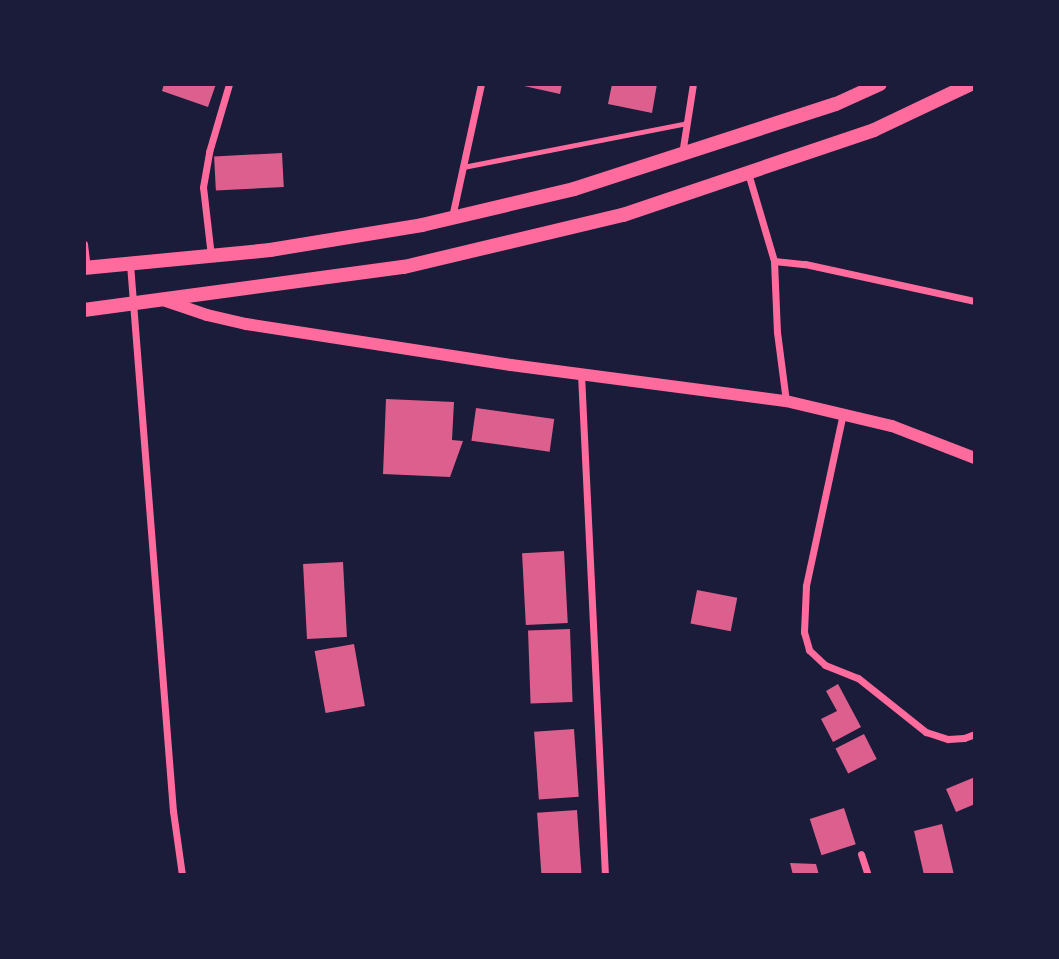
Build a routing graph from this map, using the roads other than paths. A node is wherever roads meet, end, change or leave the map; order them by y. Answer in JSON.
{"nodes":[{"id":1,"x":229,"y":84,"type":"edge"},
{"id":2,"x":481,"y":84,"type":"edge"},
{"id":3,"x":693,"y":84,"type":"edge"},
{"id":4,"x":880,"y":84,"type":"edge"},
{"id":5,"x":971,"y":84,"type":"edge"},
{"id":6,"x":687,"y":123,"type":"junction"},
{"id":7,"x":682,"y":154,"type":"junction"},
{"id":8,"x":463,"y":167,"type":"junction"},
{"id":9,"x":748,"y":172,"type":"junction"},
{"id":10,"x":452,"y":218,"type":"junction"},
{"id":11,"x":84,"y":244,"type":"edge"},
{"id":12,"x":211,"y":256,"type":"junction"},
{"id":13,"x":774,"y":261,"type":"junction"},
{"id":14,"x":130,"y":264,"type":"junction"},
{"id":15,"x":85,"y":268,"type":"edge"},
{"id":16,"x":166,"y":301,"type":"junction"},
{"id":17,"x":975,"y":301,"type":"edge"},
{"id":18,"x":131,"y":305,"type":"junction"},
{"id":19,"x":84,"y":310,"type":"edge"},
{"id":20,"x":581,"y":374,"type":"junction"},
{"id":21,"x":786,"y":401,"type":"junction"},
{"id":22,"x":843,"y":413,"type":"junction"},
{"id":23,"x":975,"y":458,"type":"edge"},
{"id":24,"x":975,"y":734,"type":"edge"},
{"id":25,"x":861,"y":853,"type":"dead end"},
{"id":26,"x":182,"y":875,"type":"edge"},
{"id":27,"x":605,"y":875,"type":"edge"},
{"id":28,"x":868,"y":875,"type":"edge"}],
"edges":[{"from":1,"to":12,"type":"street"},
{"from":2,"to":8,"type":"street"},
{"from":3,"to":6,"type":"street"},
{"from":4,"to":7,"type":"main road"},
{"from":5,"to":9,"type":"main road"},
{"from":6,"to":7,"type":"street"},
{"from":6,"to":8,"type":"lane"},
{"from":7,"to":10,"type":"main road"},
{"from":8,"to":10,"type":"street"},
{"from":9,"to":13,"type":"street"},
{"from":9,"to":16,"type":"main road"},
{"from":10,"to":12,"type":"main road"},
{"from":11,"to":15,"type":"street"},
{"from":12,"to":14,"type":"main road"},
{"from":13,"to":17,"type":"street"},
{"from":13,"to":21,"type":"street"},
{"from":14,"to":15,"type":"main road"},
{"from":14,"to":18,"type":"street"},
{"from":16,"to":18,"type":"main road"},
{"from":16,"to":20,"type":"street"},
{"from":18,"to":19,"type":"main road"},
{"from":18,"to":26,"type":"street"},
{"from":20,"to":21,"type":"street"},
{"from":20,"to":27,"type":"street"},
{"from":21,"to":22,"type":"street"},
{"from":22,"to":23,"type":"street"},
{"from":22,"to":24,"type":"street"},
{"from":25,"to":28,"type":"street"}]}
